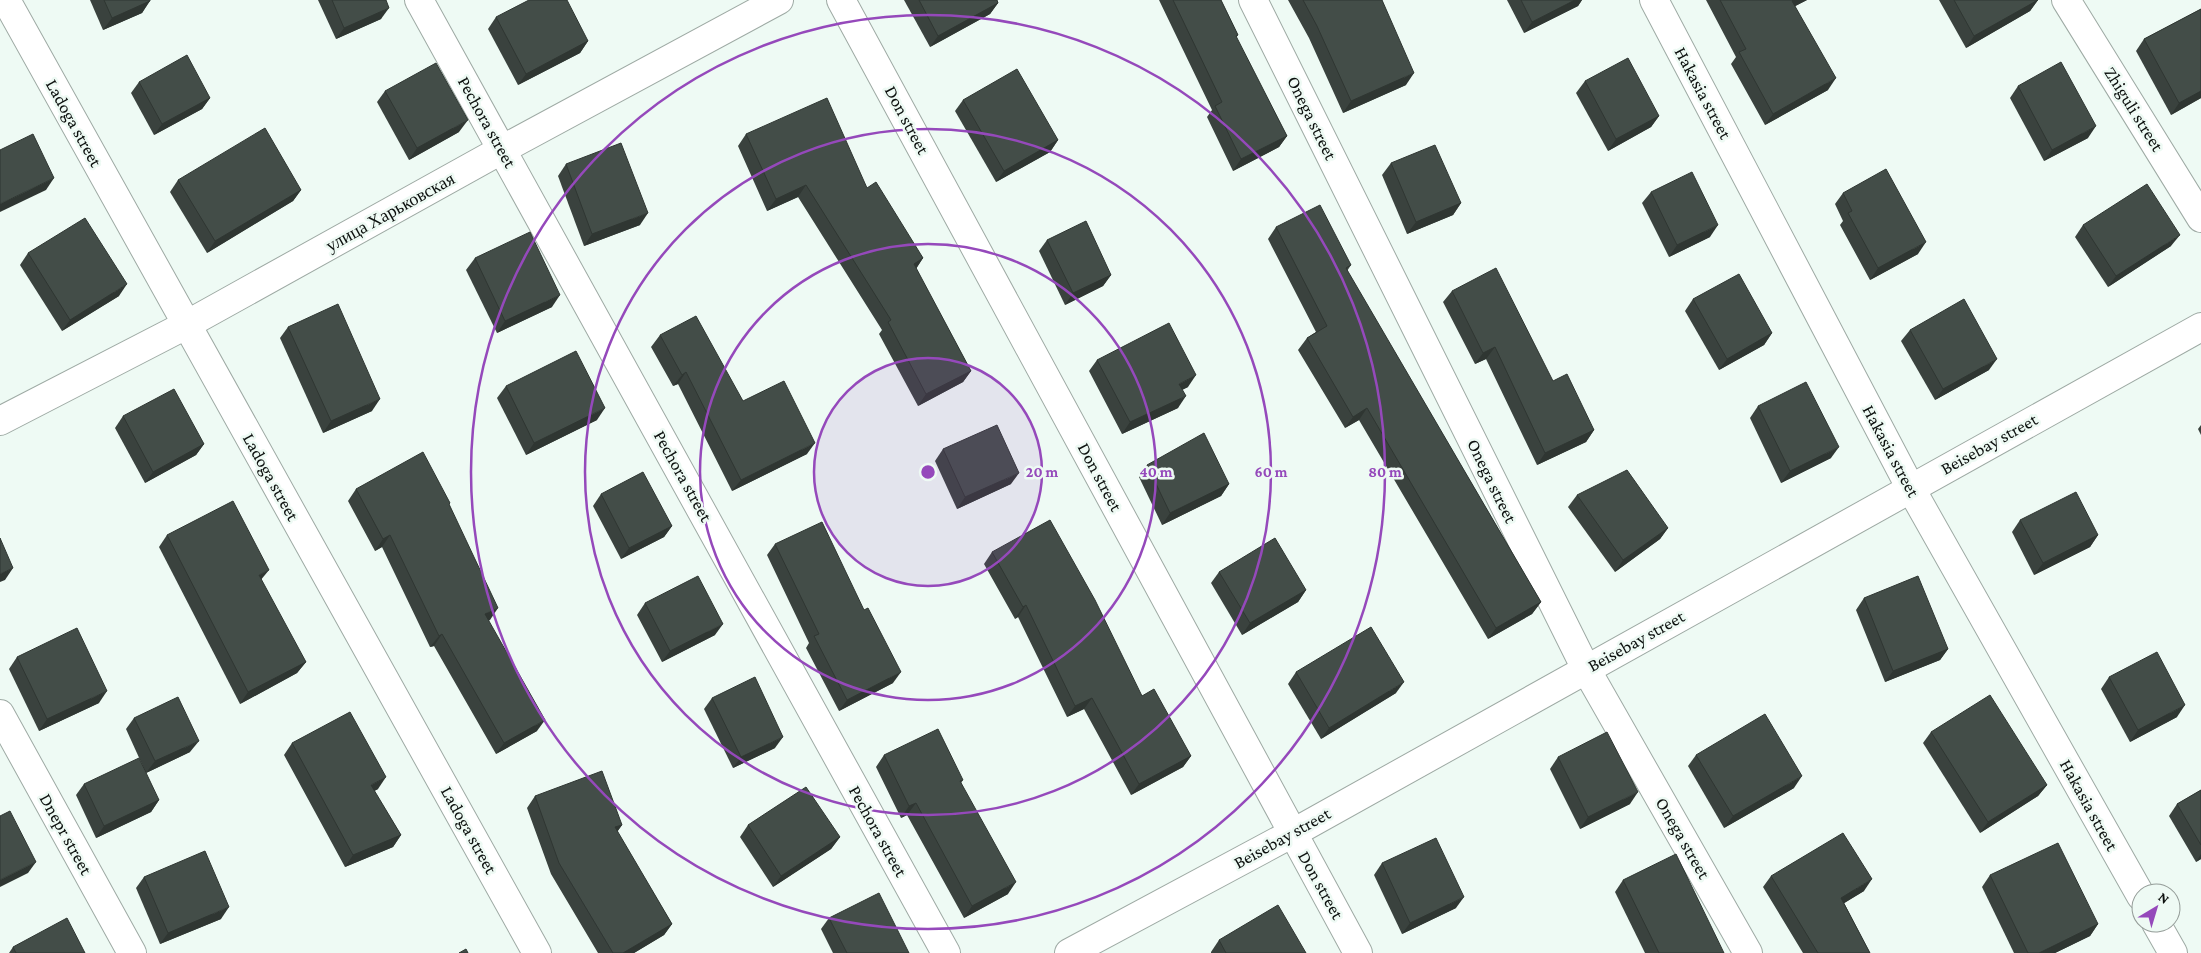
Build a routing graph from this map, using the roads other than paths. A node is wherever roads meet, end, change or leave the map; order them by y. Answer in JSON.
{"nodes":[{"id":1,"x":6,"y":0,"type":"edge"},
{"id":2,"x":419,"y":0,"type":"edge"},
{"id":3,"x":779,"y":0,"type":"edge"},
{"id":4,"x":841,"y":0,"type":"edge"},
{"id":5,"x":1253,"y":0,"type":"edge"},
{"id":6,"x":1654,"y":0,"type":"edge"},
{"id":7,"x":2066,"y":0,"type":"edge"},
{"id":8,"x":503,"y":149,"type":"junction"},
{"id":9,"x":2201,"y":218,"type":"edge"},
{"id":10,"x":186,"y":325,"type":"junction"},
{"id":11,"x":2201,"y":327,"type":"edge"},
{"id":12,"x":0,"y":421,"type":"edge"},
{"id":13,"x":1910,"y":488,"type":"junction"},
{"id":14,"x":1586,"y":669,"type":"junction"},
{"id":15,"x":0,"y":714,"type":"edge"},
{"id":16,"x":1293,"y":833,"type":"junction"},
{"id":17,"x":2134,"y":883,"type":"edge"},
{"id":18,"x":2162,"y":933,"type":"edge"},
{"id":19,"x":132,"y":953,"type":"edge"},
{"id":20,"x":537,"y":953,"type":"edge"},
{"id":21,"x":946,"y":953,"type":"edge"},
{"id":22,"x":1069,"y":953,"type":"edge"},
{"id":23,"x":1358,"y":953,"type":"edge"},
{"id":24,"x":1748,"y":953,"type":"edge"},
{"id":25,"x":2173,"y":953,"type":"edge"}],
"edges":[{"from":1,"to":10,"type":"street","name":"Ladoga street"},
{"from":2,"to":8,"type":"street","name":"Pechora street"},
{"from":3,"to":8,"type":"street","name":"улица Харьковская"},
{"from":4,"to":16,"type":"street","name":"Don street"},
{"from":5,"to":14,"type":"street","name":"Onega street"},
{"from":6,"to":13,"type":"street","name":"Hakasia street"},
{"from":7,"to":9,"type":"street","name":"Zhiguli street"},
{"from":8,"to":10,"type":"street","name":"улица Харьковская"},
{"from":8,"to":21,"type":"street","name":"Pechora street"},
{"from":10,"to":12,"type":"street","name":"улица Харьковская"},
{"from":10,"to":20,"type":"street","name":"Ladoga street"},
{"from":11,"to":13,"type":"street","name":"Beisebay street"},
{"from":13,"to":14,"type":"street","name":"Beisebay street"},
{"from":13,"to":17,"type":"street","name":"Hakasia street"},
{"from":14,"to":16,"type":"street","name":"Beisebay street"},
{"from":14,"to":24,"type":"street","name":"Onega street"},
{"from":15,"to":19,"type":"street","name":"Dnepr street"},
{"from":16,"to":22,"type":"street","name":"Beisebay street"},
{"from":16,"to":23,"type":"street","name":"Don street"},
{"from":18,"to":25,"type":"street"}]}
